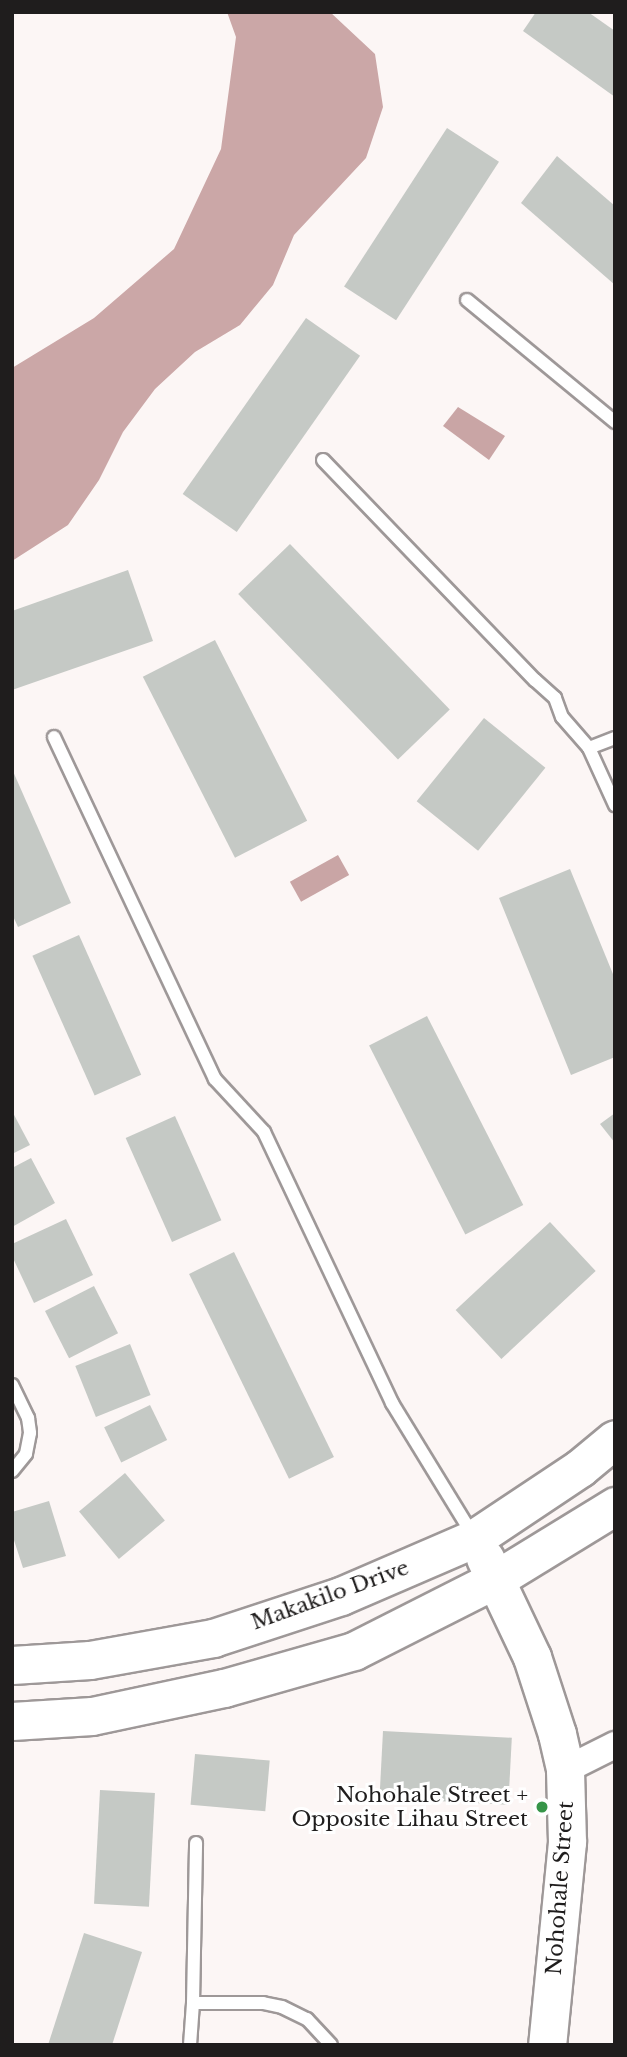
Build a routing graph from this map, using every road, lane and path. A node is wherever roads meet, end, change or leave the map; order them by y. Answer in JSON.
{"nodes":[{"id":1,"x":467,"y":300,"type":"dead end"},
{"id":2,"x":615,"y":422,"type":"edge"},
{"id":3,"x":323,"y":460,"type":"dead end"},
{"id":4,"x":54,"y":737,"type":"dead end"},
{"id":5,"x":615,"y":738,"type":"edge"},
{"id":6,"x":589,"y":748,"type":"junction"},
{"id":7,"x":615,"y":805,"type":"edge"},
{"id":8,"x":12,"y":1385,"type":"edge"},
{"id":9,"x":615,"y":1439,"type":"edge"},
{"id":10,"x":12,"y":1471,"type":"edge"},
{"id":11,"x":615,"y":1506,"type":"edge"},
{"id":12,"x":475,"y":1538,"type":"junction"},
{"id":13,"x":496,"y":1579,"type":"junction"},
{"id":14,"x":12,"y":1665,"type":"edge"},
{"id":15,"x":12,"y":1721,"type":"edge"},
{"id":16,"x":615,"y":1745,"type":"edge"},
{"id":17,"x":565,"y":1770,"type":"junction"},
{"id":18,"x":196,"y":1843,"type":"dead end"},
{"id":19,"x":193,"y":2003,"type":"junction"},
{"id":20,"x":190,"y":2045,"type":"edge"},
{"id":21,"x":331,"y":2045,"type":"edge"},
{"id":22,"x":547,"y":2045,"type":"edge"}],
"edges":[{"from":1,"to":2,"type":"lane"},
{"from":3,"to":6,"type":"lane"},
{"from":4,"to":12,"type":"lane"},
{"from":5,"to":6,"type":"lane"},
{"from":6,"to":7,"type":"lane"},
{"from":8,"to":10,"type":"lane"},
{"from":9,"to":12,"type":"main road","name":"Makakilo Drive"},
{"from":11,"to":13,"type":"main road"},
{"from":12,"to":13,"type":"main road","name":"Nohohale Street"},
{"from":12,"to":14,"type":"main road","name":"Makakilo Drive"},
{"from":13,"to":15,"type":"main road"},
{"from":13,"to":17,"type":"main road","name":"Nohohale Street"},
{"from":16,"to":17,"type":"street"},
{"from":17,"to":22,"type":"main road","name":"Nohohale Street"},
{"from":18,"to":19,"type":"lane"},
{"from":19,"to":20,"type":"lane"},
{"from":19,"to":21,"type":"lane"}]}
